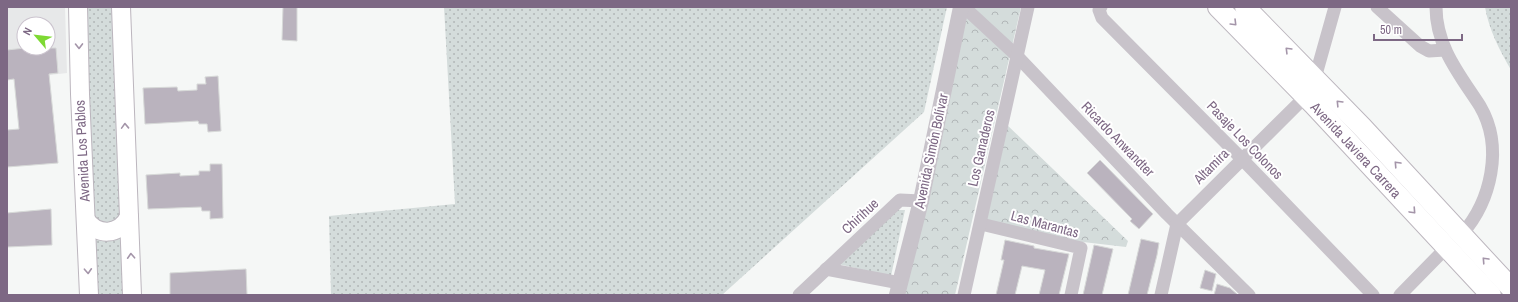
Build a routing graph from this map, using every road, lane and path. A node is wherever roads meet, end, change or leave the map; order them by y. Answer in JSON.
{"nodes":[{"id":1,"x":78,"y":7,"type":"edge"},
{"id":2,"x":121,"y":7,"type":"edge"},
{"id":3,"x":962,"y":7,"type":"edge"},
{"id":4,"x":1028,"y":7,"type":"edge"},
{"id":5,"x":1101,"y":7,"type":"edge"},
{"id":6,"x":1218,"y":7,"type":"edge"},
{"id":7,"x":1246,"y":7,"type":"edge"},
{"id":8,"x":1335,"y":7,"type":"edge"},
{"id":9,"x":1377,"y":7,"type":"edge"},
{"id":10,"x":1436,"y":7,"type":"edge"},
{"id":11,"x":1445,"y":50,"type":"junction"},
{"id":12,"x":1017,"y":56,"type":"junction"},
{"id":13,"x":1315,"y":78,"type":"junction"},
{"id":14,"x":1306,"y":96,"type":"junction"},
{"id":15,"x":1242,"y":158,"type":"junction"},
{"id":16,"x":920,"y":201,"type":"junction"},
{"id":17,"x":129,"y":217,"type":"junction"},
{"id":18,"x":86,"y":220,"type":"junction"},
{"id":19,"x":980,"y":224,"type":"junction"},
{"id":20,"x":1177,"y":224,"type":"junction"},
{"id":21,"x":1448,"y":239,"type":"junction"},
{"id":22,"x":826,"y":269,"type":"junction"},
{"id":23,"x":1511,"y":288,"type":"edge"},
{"id":24,"x":899,"y":289,"type":"edge"},
{"id":25,"x":89,"y":295,"type":"edge"},
{"id":26,"x":132,"y":295,"type":"edge"},
{"id":27,"x":799,"y":295,"type":"edge"},
{"id":28,"x":964,"y":295,"type":"edge"},
{"id":29,"x":1071,"y":295,"type":"edge"},
{"id":30,"x":1161,"y":295,"type":"edge"},
{"id":31,"x":1249,"y":295,"type":"edge"},
{"id":32,"x":1373,"y":295,"type":"edge"},
{"id":33,"x":1400,"y":295,"type":"edge"},
{"id":34,"x":1491,"y":295,"type":"edge"}],
"edges":[{"from":1,"to":18,"type":"main road","name":"Avenida Los Pablos","one_way":true},
{"from":17,"to":2,"type":"main road","one_way":true},
{"from":3,"to":12,"type":"street","name":"Ricardo Anwandter"},
{"from":3,"to":16,"type":"street","name":"Avenida Simón Bolívar"},
{"from":4,"to":12,"type":"street","name":"Los Ganaderos"},
{"from":5,"to":15,"type":"street","name":"Pasaje Los Colonos"},
{"from":6,"to":14,"type":"main road","name":"Avenida Javiera Carrera","one_way":true},
{"from":13,"to":7,"type":"main road","name":"Avenida Javiera Carrera","one_way":true},
{"from":8,"to":13,"type":"street","name":"Altamira"},
{"from":9,"to":11,"type":"street"},
{"from":10,"to":11,"type":"street"},
{"from":11,"to":21,"type":"street"},
{"from":12,"to":19,"type":"street","name":"Los Ganaderos"},
{"from":12,"to":20,"type":"street","name":"Ricardo Anwandter"},
{"from":13,"to":14,"type":"street","name":"Altamira"},
{"from":21,"to":13,"type":"main road","name":"Avenida Javiera Carrera","one_way":true},
{"from":14,"to":15,"type":"street","name":"Altamira"},
{"from":14,"to":21,"type":"main road","name":"Avenida Javiera Carrera","one_way":true},
{"from":15,"to":20,"type":"street","name":"Altamira"},
{"from":15,"to":32,"type":"street","name":"Pasaje Los Colonos"},
{"from":16,"to":22,"type":"street","name":"Chirihue"},
{"from":16,"to":24,"type":"street","name":"Avenida Simón Bolívar"},
{"from":17,"to":18,"type":"main road"},
{"from":26,"to":17,"type":"main road","one_way":true},
{"from":18,"to":25,"type":"main road","name":"Avenida Los Pablos","one_way":true},
{"from":19,"to":28,"type":"street","name":"Los Ganaderos"},
{"from":19,"to":29,"type":"street","name":"Las Marantas"},
{"from":20,"to":30,"type":"street"},
{"from":20,"to":31,"type":"street","name":"Ricardo Anwandter"},
{"from":23,"to":21,"type":"main road","name":"Avenida Javiera Carrera","one_way":true},
{"from":21,"to":33,"type":"street"},
{"from":21,"to":34,"type":"main road","name":"Avenida Javiera Carrera"},
{"from":22,"to":24,"type":"street"},
{"from":22,"to":27,"type":"street","name":"Chirihue"}]}
